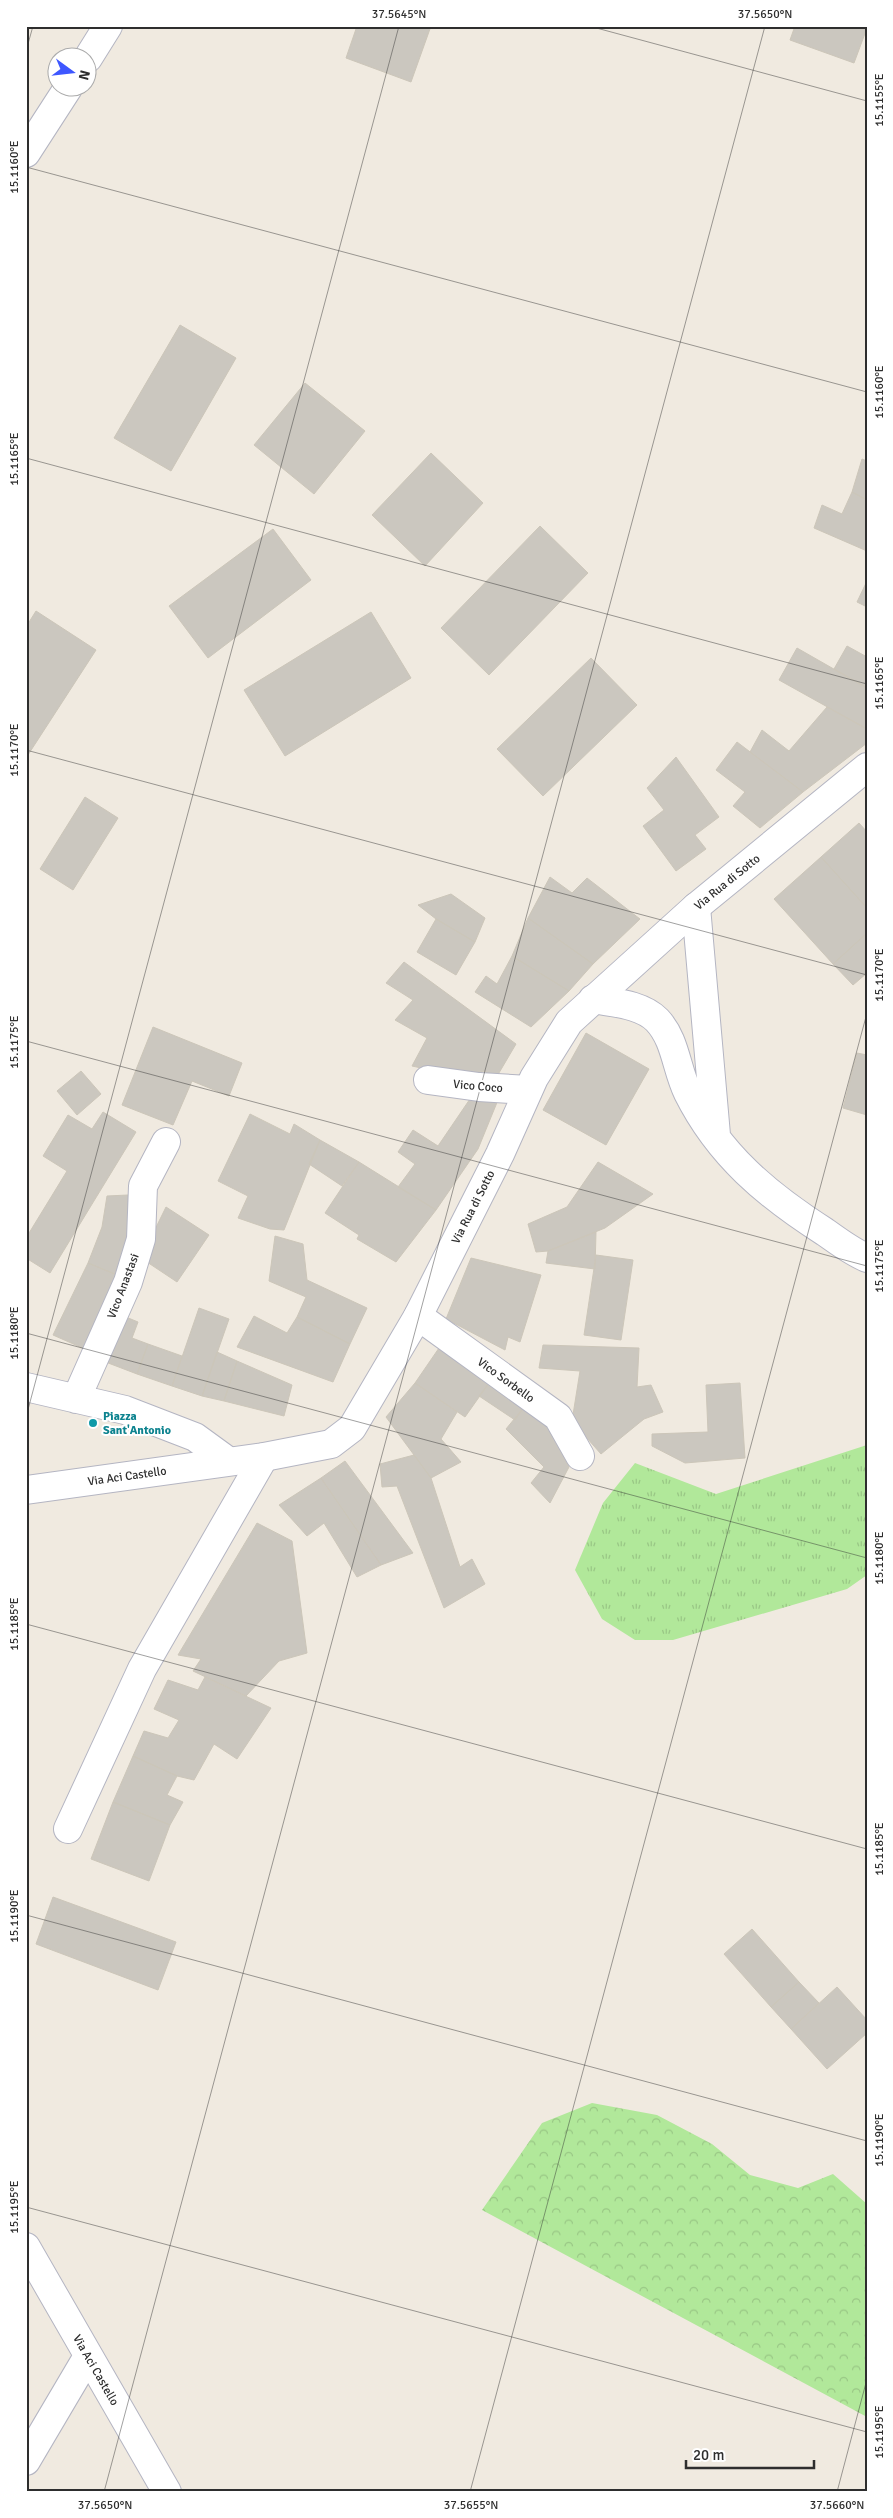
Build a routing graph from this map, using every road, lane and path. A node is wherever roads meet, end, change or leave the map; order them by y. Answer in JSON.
{"nodes":[{"id":1,"x":108,"y":26,"type":"edge"},
{"id":2,"x":94,"y":48,"type":"edge"},
{"id":3,"x":62,"y":98,"type":"edge"},
{"id":4,"x":26,"y":153,"type":"edge"},
{"id":5,"x":867,"y":766,"type":"edge"},
{"id":6,"x":696,"y":907,"type":"junction"},
{"id":7,"x":593,"y":999,"type":"junction"},
{"id":8,"x":428,"y":1080,"type":"dead end"},
{"id":9,"x":528,"y":1090,"type":"junction"},
{"id":10,"x":717,"y":1141,"type":"junction"},
{"id":11,"x":166,"y":1142,"type":"dead end"},
{"id":12,"x":867,"y":1258,"type":"edge"},
{"id":13,"x":418,"y":1316,"type":"junction"},
{"id":14,"x":26,"y":1387,"type":"edge"},
{"id":15,"x":76,"y":1399,"type":"junction"},
{"id":16,"x":580,"y":1456,"type":"dead end"},
{"id":17,"x":264,"y":1457,"type":"junction"},
{"id":18,"x":228,"y":1461,"type":"junction"},
{"id":19,"x":26,"y":1490,"type":"edge"},
{"id":20,"x":68,"y":1829,"type":"dead end"},
{"id":21,"x":26,"y":2248,"type":"edge"},
{"id":22,"x":88,"y":2356,"type":"junction"},
{"id":23,"x":26,"y":2461,"type":"edge"},
{"id":24,"x":167,"y":2492,"type":"edge"}],
"edges":[{"from":1,"to":2,"type":"street"},
{"from":3,"to":4,"type":"street"},
{"from":5,"to":6,"type":"street","name":"Via Rua di Sotto"},
{"from":6,"to":7,"type":"street","name":"Via Rua di Sotto"},
{"from":6,"to":10,"type":"street"},
{"from":7,"to":9,"type":"street","name":"Via Rua di Sotto"},
{"from":7,"to":10,"type":"street"},
{"from":8,"to":9,"type":"street","name":"Vico Coco"},
{"from":9,"to":13,"type":"street","name":"Via Rua di Sotto"},
{"from":10,"to":12,"type":"street"},
{"from":11,"to":15,"type":"street","name":"Vico Anastasi"},
{"from":13,"to":16,"type":"street","name":"Vico Sorbello"},
{"from":13,"to":17,"type":"street","name":"Via Rua di Sotto"},
{"from":14,"to":15,"type":"street"},
{"from":15,"to":18,"type":"street"},
{"from":17,"to":18,"type":"street","name":"Via Rua di Sotto"},
{"from":17,"to":20,"type":"street"},
{"from":18,"to":19,"type":"street","name":"Via Aci Castello"},
{"from":21,"to":22,"type":"street","name":"Via Aci Castello"},
{"from":22,"to":23,"type":"street"},
{"from":22,"to":24,"type":"street","name":"Via Aci Castello"}]}
